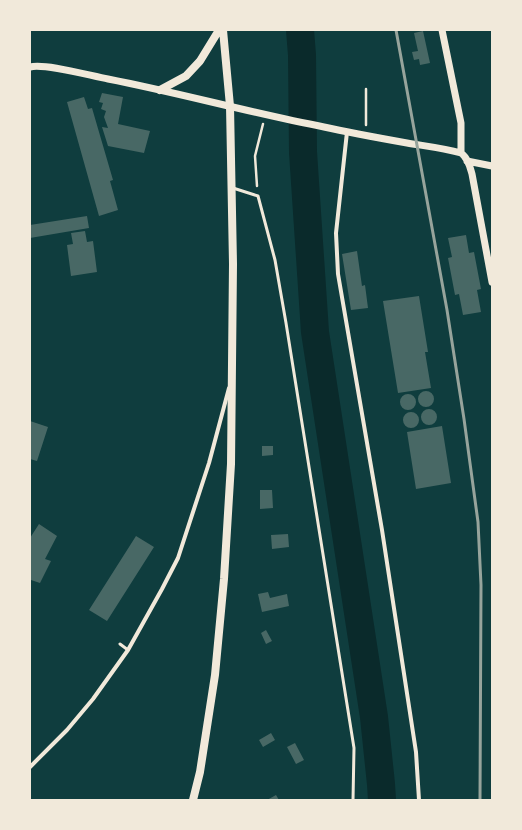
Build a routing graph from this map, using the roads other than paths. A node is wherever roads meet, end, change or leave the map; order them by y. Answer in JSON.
{"nodes":[{"id":1,"x":219,"y":30,"type":"edge"},
{"id":2,"x":223,"y":30,"type":"edge"},
{"id":3,"x":442,"y":30,"type":"edge"},
{"id":4,"x":30,"y":67,"type":"edge"},
{"id":5,"x":160,"y":90,"type":"junction"},
{"id":6,"x":230,"y":106,"type":"junction"},
{"id":7,"x":347,"y":132,"type":"junction"},
{"id":8,"x":461,"y":153,"type":"junction"},
{"id":9,"x":467,"y":161,"type":"junction"},
{"id":10,"x":492,"y":166,"type":"edge"},
{"id":11,"x":232,"y":188,"type":"junction"},
{"id":12,"x":492,"y":282,"type":"edge"},
{"id":13,"x":232,"y":375,"type":"junction"},
{"id":14,"x":120,"y":644,"type":"dead end"},
{"id":15,"x":128,"y":650,"type":"junction"},
{"id":16,"x":30,"y":767,"type":"edge"},
{"id":17,"x":193,"y":800,"type":"edge"},
{"id":18,"x":353,"y":800,"type":"edge"},
{"id":19,"x":419,"y":800,"type":"edge"}],
"edges":[{"from":1,"to":5,"type":"main road"},
{"from":2,"to":6,"type":"main road"},
{"from":3,"to":8,"type":"street"},
{"from":4,"to":5,"type":"street"},
{"from":5,"to":6,"type":"street"},
{"from":6,"to":7,"type":"street"},
{"from":6,"to":11,"type":"main road"},
{"from":7,"to":8,"type":"street"},
{"from":7,"to":19,"type":"street"},
{"from":8,"to":9,"type":"street"},
{"from":9,"to":10,"type":"street"},
{"from":9,"to":12,"type":"street"},
{"from":11,"to":13,"type":"main road"},
{"from":11,"to":18,"type":"lane"},
{"from":13,"to":15,"type":"street"},
{"from":13,"to":17,"type":"main road"},
{"from":14,"to":15,"type":"lane"},
{"from":15,"to":16,"type":"street"}]}
